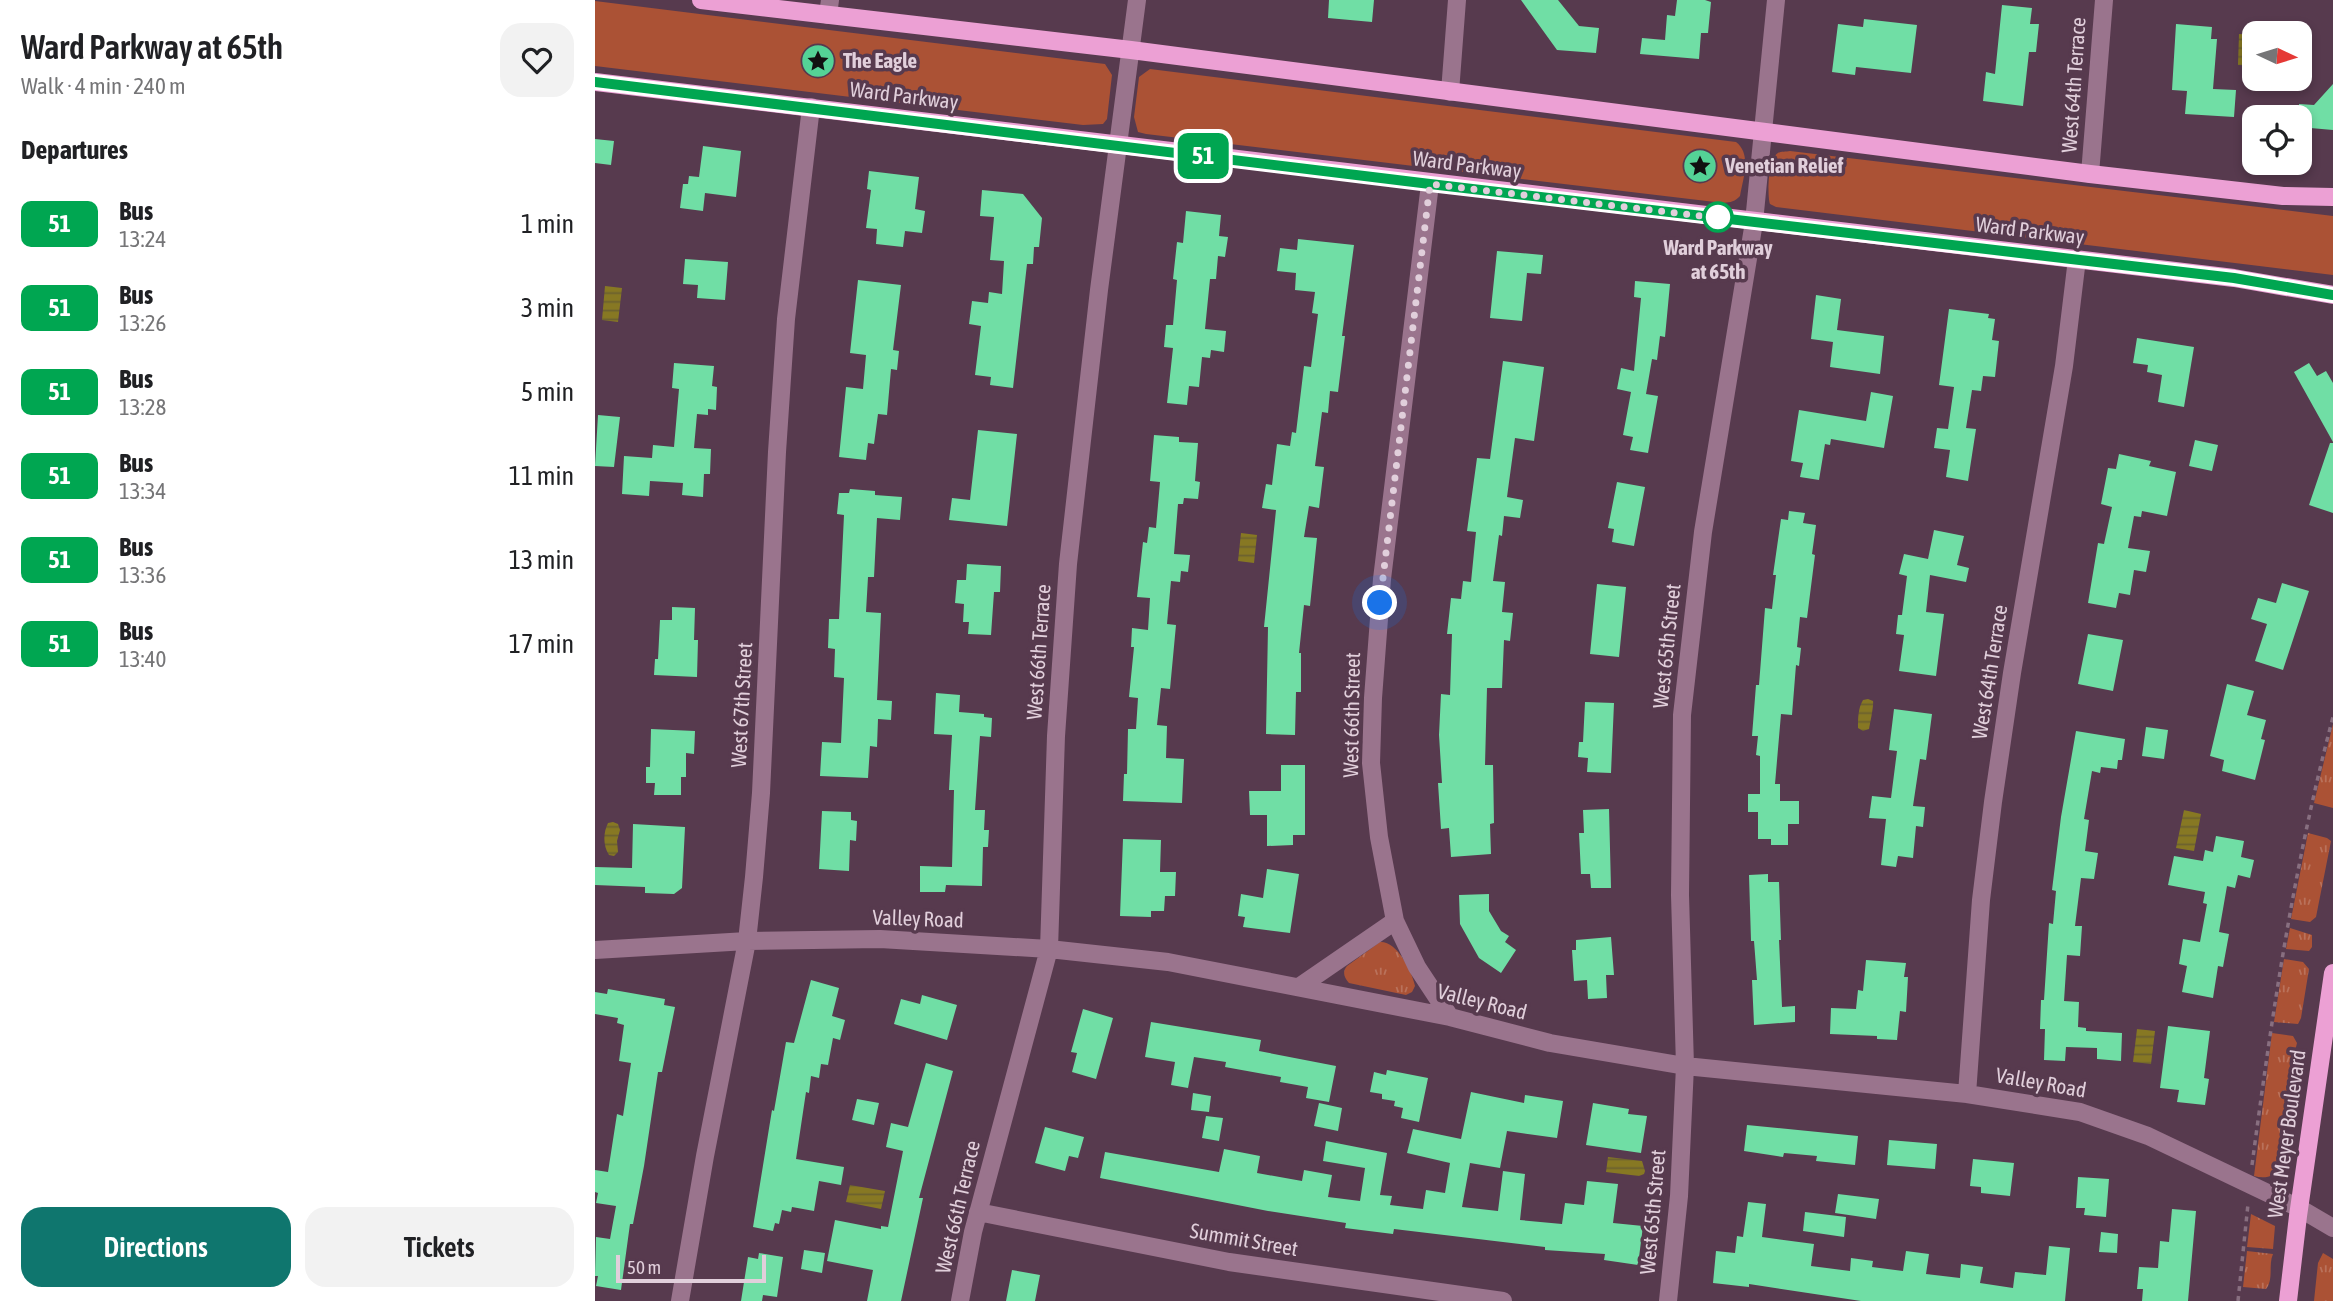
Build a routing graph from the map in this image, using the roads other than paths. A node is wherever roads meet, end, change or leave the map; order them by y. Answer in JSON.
{"nodes":[{"id":1,"x":701,"y":0,"type":"edge"},
{"id":2,"x":1137,"y":0,"type":"edge"},
{"id":3,"x":1457,"y":0,"type":"edge"},
{"id":4,"x":1776,"y":0,"type":"edge"},
{"id":5,"x":2104,"y":0,"type":"edge"},
{"id":6,"x":829,"y":8,"type":"edge"},
{"id":7,"x":1131,"y":50,"type":"junction"},
{"id":8,"x":595,"y":82,"type":"edge"},
{"id":9,"x":1450,"y":92,"type":"junction"},
{"id":10,"x":811,"y":107,"type":"junction"},
{"id":11,"x":1763,"y":131,"type":"junction"},
{"id":12,"x":1118,"y":145,"type":"junction"},
{"id":13,"x":2090,"y":174,"type":"junction"},
{"id":14,"x":1430,"y":184,"type":"junction"},
{"id":15,"x":2333,"y":197,"type":"edge"},
{"id":16,"x":1754,"y":222,"type":"junction"},
{"id":17,"x":2077,"y":259,"type":"junction"},
{"id":18,"x":2333,"y":295,"type":"edge"},
{"id":19,"x":1395,"y":921,"type":"junction"},
{"id":20,"x":747,"y":941,"type":"junction"},
{"id":21,"x":1049,"y":948,"type":"junction"},
{"id":22,"x":595,"y":950,"type":"edge"},
{"id":23,"x":2333,"y":973,"type":"edge"},
{"id":24,"x":1299,"y":988,"type":"junction"},
{"id":25,"x":1450,"y":1017,"type":"junction"},
{"id":26,"x":1685,"y":1066,"type":"junction"},
{"id":27,"x":1968,"y":1094,"type":"junction"},
{"id":28,"x":2299,"y":1208,"type":"junction"},
{"id":29,"x":978,"y":1212,"type":"junction"},
{"id":30,"x":2333,"y":1228,"type":"edge"},
{"id":31,"x":680,"y":1301,"type":"edge"},
{"id":32,"x":960,"y":1301,"type":"edge"},
{"id":33,"x":1503,"y":1301,"type":"edge"},
{"id":34,"x":1668,"y":1301,"type":"edge"},
{"id":35,"x":2288,"y":1301,"type":"edge"}],
"edges":[{"from":1,"to":6,"type":"main road"},
{"from":2,"to":7,"type":"street","name":"West 66th Terrace"},
{"from":3,"to":9,"type":"street"},
{"from":4,"to":11,"type":"street","name":"West 65th Street"},
{"from":5,"to":13,"type":"street","name":"West 64th Terrace"},
{"from":6,"to":7,"type":"main road"},
{"from":7,"to":9,"type":"main road"},
{"from":7,"to":12,"type":"street","name":"West 66th Terrace"},
{"from":8,"to":10,"type":"main road","name":"Ward Parkway"},
{"from":9,"to":11,"type":"main road"},
{"from":10,"to":12,"type":"main road","name":"Ward Parkway"},
{"from":10,"to":20,"type":"street","name":"West 67th Street"},
{"from":11,"to":13,"type":"main road"},
{"from":11,"to":16,"type":"street","name":"West 65th Street"},
{"from":12,"to":14,"type":"main road","name":"Ward Parkway"},
{"from":12,"to":21,"type":"street","name":"West 66th Terrace"},
{"from":13,"to":15,"type":"main road"},
{"from":14,"to":16,"type":"main road","name":"Ward Parkway"},
{"from":14,"to":19,"type":"street","name":"West 66th Street"},
{"from":16,"to":17,"type":"main road","name":"Ward Parkway"},
{"from":16,"to":26,"type":"street","name":"West 65th Street"},
{"from":17,"to":18,"type":"main road","name":"Ward Parkway"},
{"from":17,"to":27,"type":"street","name":"West 64th Terrace"},
{"from":19,"to":24,"type":"street"},
{"from":19,"to":25,"type":"street","name":"West 66th Street"},
{"from":20,"to":21,"type":"street","name":"Valley Road"},
{"from":20,"to":22,"type":"street","name":"Valley Road"},
{"from":20,"to":31,"type":"street","name":"West 67th Street"},
{"from":21,"to":24,"type":"street","name":"Valley Road"},
{"from":21,"to":29,"type":"street","name":"West 66th Terrace"},
{"from":23,"to":28,"type":"main road","name":"West Meyer Boulevard"},
{"from":24,"to":25,"type":"street","name":"Valley Road"},
{"from":25,"to":26,"type":"street","name":"Valley Road"},
{"from":26,"to":27,"type":"street","name":"Valley Road"},
{"from":26,"to":34,"type":"street","name":"West 65th Street"},
{"from":27,"to":28,"type":"street","name":"Valley Road"},
{"from":28,"to":30,"type":"street","name":"Valley Road"},
{"from":28,"to":35,"type":"main road","name":"West Meyer Boulevard"},
{"from":29,"to":32,"type":"street","name":"West 66th Terrace"},
{"from":29,"to":33,"type":"street","name":"Summit Street"}]}
